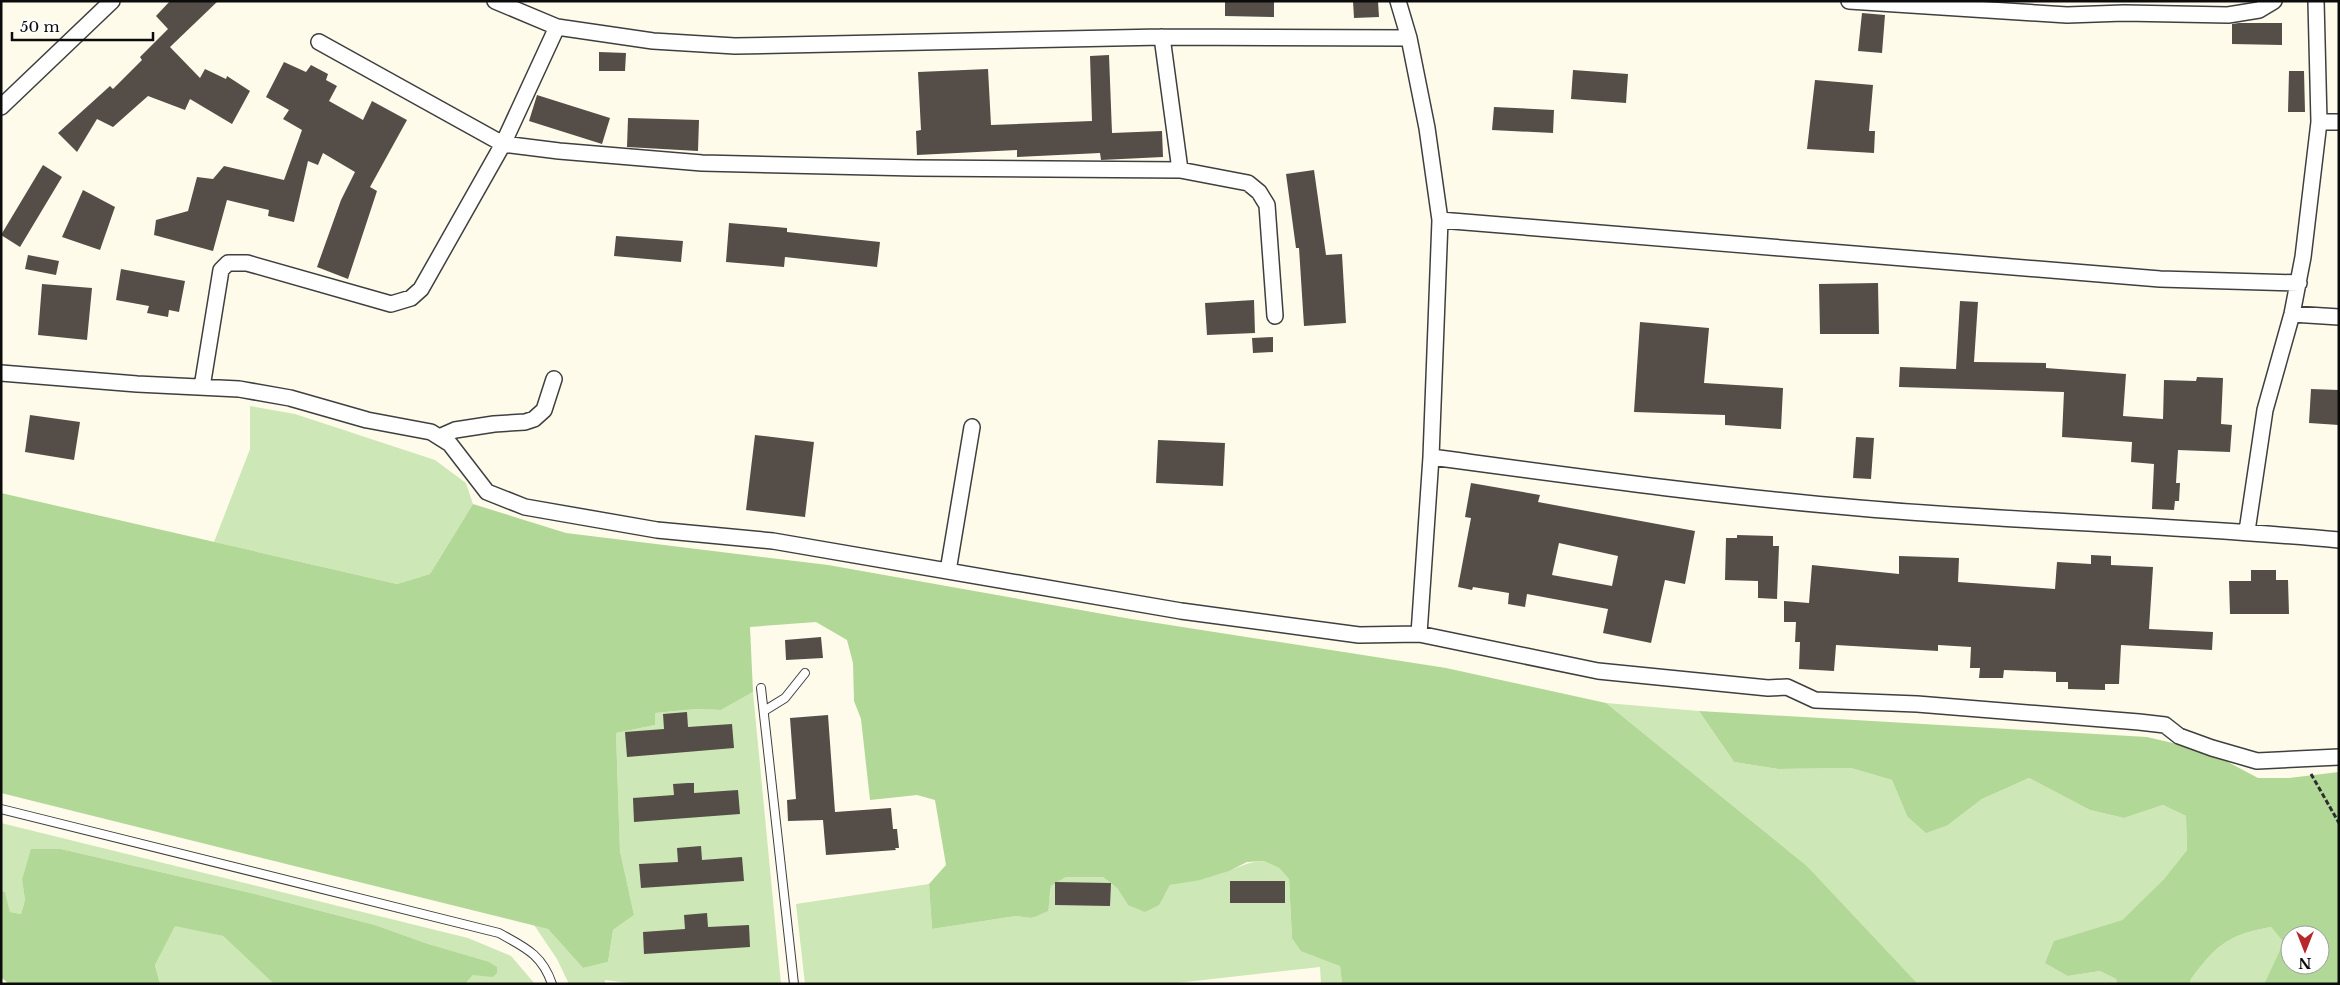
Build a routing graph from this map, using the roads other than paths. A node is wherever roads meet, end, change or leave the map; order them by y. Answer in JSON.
{"nodes":[{"id":1,"x":112,"y":1,"type":"edge"},
{"id":2,"x":495,"y":1,"type":"edge"},
{"id":3,"x":1398,"y":1,"type":"edge"},
{"id":4,"x":1849,"y":1,"type":"edge"},
{"id":5,"x":2274,"y":1,"type":"edge"},
{"id":6,"x":2316,"y":1,"type":"edge"},
{"id":7,"x":557,"y":27,"type":"junction"},
{"id":8,"x":1162,"y":37,"type":"junction"},
{"id":9,"x":1410,"y":38,"type":"junction"},
{"id":10,"x":319,"y":42,"type":"dead end"},
{"id":11,"x":1,"y":107,"type":"edge"},
{"id":12,"x":2319,"y":122,"type":"junction"},
{"id":13,"x":2339,"y":122,"type":"edge"},
{"id":14,"x":503,"y":144,"type":"junction"},
{"id":15,"x":1180,"y":170,"type":"junction"},
{"id":16,"x":1440,"y":220,"type":"junction"},
{"id":17,"x":2299,"y":283,"type":"junction"},
{"id":18,"x":2292,"y":314,"type":"junction"},
{"id":19,"x":1275,"y":316,"type":"dead end"},
{"id":20,"x":2339,"y":317,"type":"edge"},
{"id":21,"x":1,"y":373,"type":"edge"},
{"id":22,"x":554,"y":379,"type":"dead end"},
{"id":23,"x":202,"y":387,"type":"junction"},
{"id":24,"x":972,"y":427,"type":"dead end"},
{"id":25,"x":439,"y":437,"type":"junction"},
{"id":26,"x":1431,"y":457,"type":"junction"},
{"id":27,"x":2247,"y":531,"type":"junction"},
{"id":28,"x":2339,"y":540,"type":"edge"},
{"id":29,"x":948,"y":571,"type":"junction"},
{"id":30,"x":1419,"y":634,"type":"junction"},
{"id":31,"x":804,"y":674,"type":"dead end"},
{"id":32,"x":761,"y":688,"type":"dead end"},
{"id":33,"x":764,"y":711,"type":"junction"},
{"id":34,"x":2339,"y":757,"type":"edge"},
{"id":35,"x":1,"y":809,"type":"edge"},
{"id":36,"x":552,"y":984,"type":"edge"},
{"id":37,"x":794,"y":984,"type":"edge"}],
"edges":[{"from":1,"to":11,"type":"street"},
{"from":2,"to":7,"type":"street"},
{"from":3,"to":9,"type":"street"},
{"from":4,"to":5,"type":"street"},
{"from":6,"to":12,"type":"street"},
{"from":7,"to":8,"type":"street"},
{"from":7,"to":14,"type":"street"},
{"from":8,"to":9,"type":"street"},
{"from":8,"to":15,"type":"street"},
{"from":9,"to":16,"type":"street"},
{"from":10,"to":14,"type":"street"},
{"from":12,"to":13,"type":"street"},
{"from":12,"to":17,"type":"street"},
{"from":14,"to":15,"type":"street"},
{"from":14,"to":23,"type":"street"},
{"from":15,"to":19,"type":"street"},
{"from":16,"to":17,"type":"street"},
{"from":16,"to":26,"type":"street"},
{"from":17,"to":18,"type":"street"},
{"from":18,"to":20,"type":"street"},
{"from":18,"to":27,"type":"street"},
{"from":21,"to":23,"type":"street"},
{"from":22,"to":25,"type":"street"},
{"from":23,"to":25,"type":"street"},
{"from":24,"to":29,"type":"street"},
{"from":25,"to":29,"type":"street"},
{"from":26,"to":27,"type":"street"},
{"from":26,"to":30,"type":"street"},
{"from":27,"to":28,"type":"street"},
{"from":29,"to":30,"type":"street"},
{"from":30,"to":34,"type":"street"},
{"from":31,"to":33,"type":"lane"},
{"from":32,"to":33,"type":"lane"},
{"from":33,"to":37,"type":"lane"},
{"from":35,"to":36,"type":"lane"}]}
